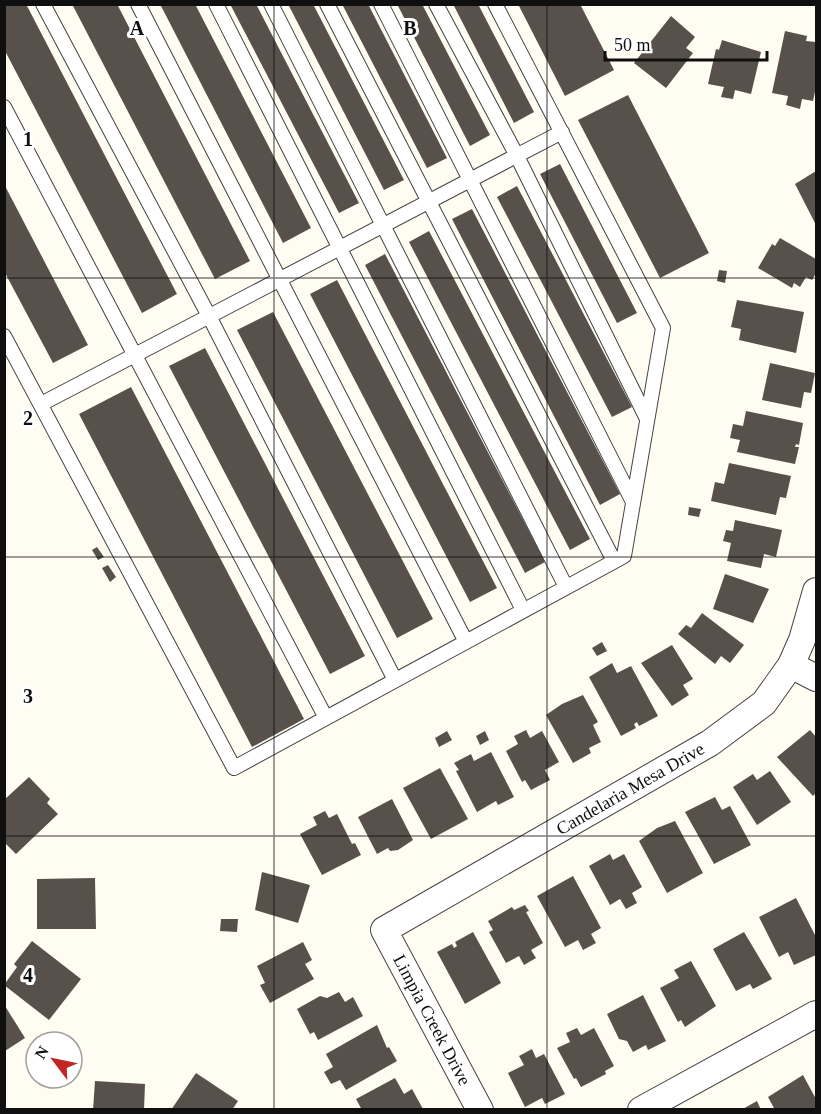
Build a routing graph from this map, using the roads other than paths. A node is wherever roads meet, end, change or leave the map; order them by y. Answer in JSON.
{"nodes":[{"id":1,"x":43,"y":4,"type":"edge"},
{"id":2,"x":138,"y":4,"type":"edge"},
{"id":3,"x":216,"y":4,"type":"edge"},
{"id":4,"x":271,"y":4,"type":"edge"},
{"id":5,"x":327,"y":4,"type":"edge"},
{"id":6,"x":381,"y":4,"type":"edge"},
{"id":7,"x":436,"y":4,"type":"edge"},
{"id":8,"x":495,"y":4,"type":"edge"},
{"id":9,"x":4,"y":107,"type":"edge"},
{"id":10,"x":562,"y":132,"type":"junction"},
{"id":11,"x":517,"y":156,"type":"junction"},
{"id":12,"x":472,"y":179,"type":"junction"},
{"id":13,"x":428,"y":202,"type":"junction"},
{"id":14,"x":385,"y":225,"type":"junction"},
{"id":15,"x":340,"y":248,"type":"junction"},
{"id":16,"x":278,"y":280,"type":"junction"},
{"id":17,"x":209,"y":316,"type":"junction"},
{"id":18,"x":4,"y":336,"type":"edge"},
{"id":19,"x":136,"y":354,"type":"junction"},
{"id":20,"x":41,"y":404,"type":"junction"},
{"id":21,"x":647,"y":419,"type":"junction"},
{"id":22,"x":633,"y":502,"type":"junction"},
{"id":23,"x":614,"y":561,"type":"junction"},
{"id":24,"x":566,"y":587,"type":"junction"},
{"id":25,"x":816,"y":591,"type":"edge"},
{"id":26,"x":524,"y":610,"type":"junction"},
{"id":27,"x":466,"y":642,"type":"junction"},
{"id":28,"x":791,"y":665,"type":"junction"},
{"id":29,"x":816,"y":678,"type":"edge"},
{"id":30,"x":395,"y":680,"type":"junction"},
{"id":31,"x":326,"y":718,"type":"junction"},
{"id":32,"x":384,"y":930,"type":"joint"},
{"id":33,"x":816,"y":1014,"type":"edge"},
{"id":34,"x":480,"y":1110,"type":"edge"},
{"id":35,"x":641,"y":1110,"type":"edge"}],
"edges":[{"from":1,"to":17,"type":"lane"},
{"from":2,"to":16,"type":"lane"},
{"from":3,"to":15,"type":"lane"},
{"from":4,"to":14,"type":"lane"},
{"from":5,"to":13,"type":"lane"},
{"from":6,"to":12,"type":"lane"},
{"from":7,"to":11,"type":"lane"},
{"from":8,"to":10,"type":"lane"},
{"from":9,"to":19,"type":"lane"},
{"from":10,"to":11,"type":"lane"},
{"from":10,"to":21,"type":"lane"},
{"from":11,"to":12,"type":"lane"},
{"from":11,"to":21,"type":"lane"},
{"from":12,"to":13,"type":"lane"},
{"from":12,"to":22,"type":"lane"},
{"from":13,"to":14,"type":"lane"},
{"from":13,"to":23,"type":"lane"},
{"from":14,"to":15,"type":"lane"},
{"from":14,"to":24,"type":"lane"},
{"from":15,"to":16,"type":"lane"},
{"from":15,"to":26,"type":"lane"},
{"from":16,"to":17,"type":"lane"},
{"from":16,"to":27,"type":"lane"},
{"from":17,"to":19,"type":"lane"},
{"from":17,"to":30,"type":"lane"},
{"from":18,"to":20,"type":"lane"},
{"from":19,"to":20,"type":"lane"},
{"from":19,"to":31,"type":"lane"},
{"from":20,"to":31,"type":"lane"},
{"from":21,"to":22,"type":"lane"},
{"from":22,"to":23,"type":"lane"},
{"from":23,"to":24,"type":"lane"},
{"from":24,"to":26,"type":"lane"},
{"from":25,"to":28,"type":"street","name":"Candelaria Mesa Drive"},
{"from":26,"to":27,"type":"lane"},
{"from":27,"to":30,"type":"lane"},
{"from":28,"to":29,"type":"street"},
{"from":28,"to":32,"type":"street","name":"Candelaria Mesa Drive"},
{"from":30,"to":31,"type":"lane"},
{"from":32,"to":34,"type":"street","name":"Limpia Creek Drive"},
{"from":33,"to":35,"type":"street"}]}
